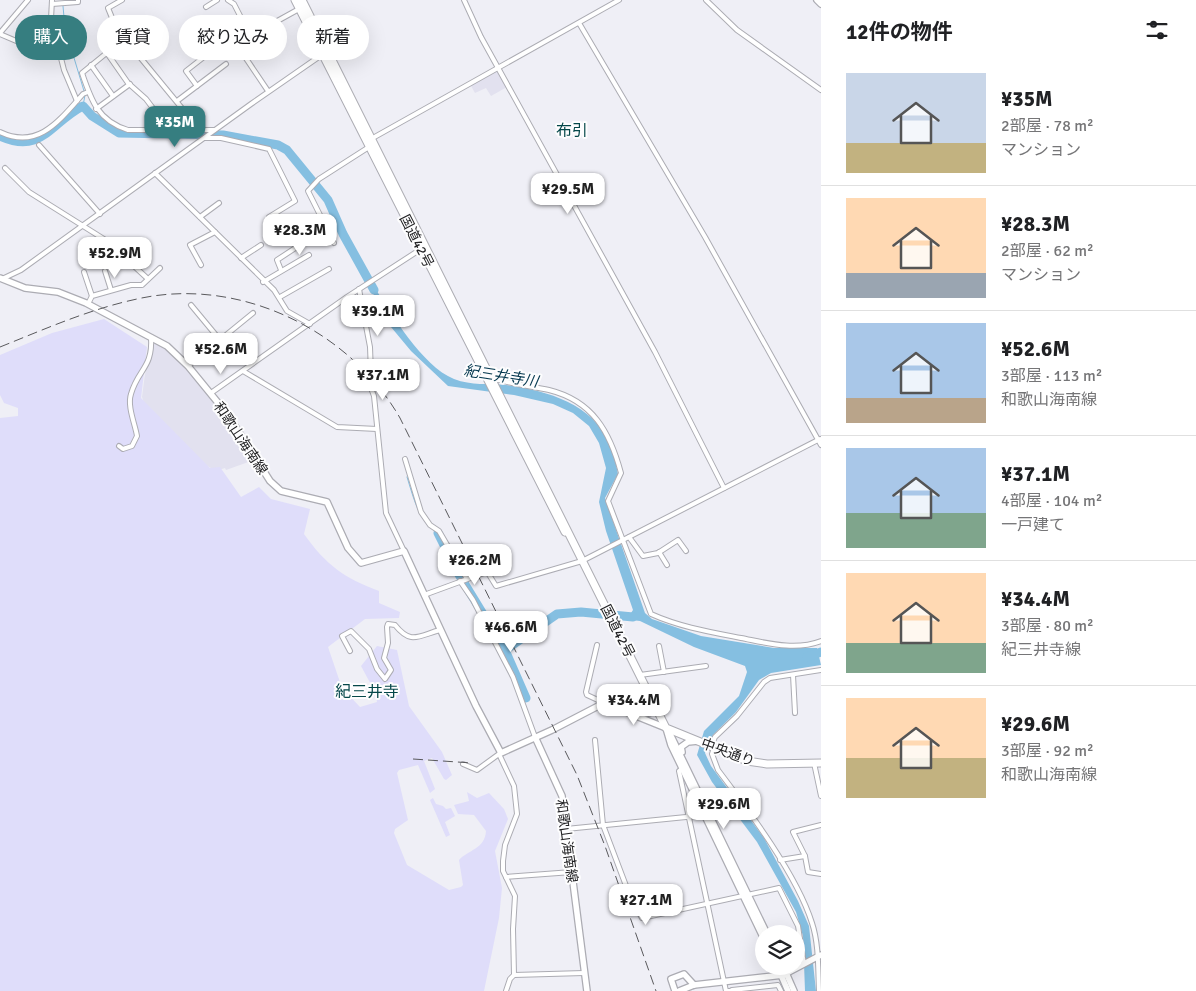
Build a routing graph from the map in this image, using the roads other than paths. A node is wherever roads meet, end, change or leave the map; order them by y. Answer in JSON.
{"nodes":[{"id":1,"x":28,"y":0,"type":"edge"},
{"id":2,"x":78,"y":0,"type":"edge"},
{"id":3,"x":122,"y":0,"type":"edge"},
{"id":4,"x":217,"y":0,"type":"edge"},
{"id":5,"x":228,"y":0,"type":"edge"},
{"id":6,"x":295,"y":0,"type":"edge"},
{"id":7,"x":302,"y":0,"type":"edge"},
{"id":8,"x":464,"y":0,"type":"edge"},
{"id":9,"x":619,"y":0,"type":"edge"},
{"id":10,"x":706,"y":0,"type":"edge"},
{"id":11,"x":817,"y":0,"type":"edge"},
{"id":12,"x":52,"y":2,"type":"edge"},
{"id":13,"x":821,"y":4,"type":"edge"},
{"id":14,"x":206,"y":8,"type":"dead end"},
{"id":15,"x":299,"y":9,"type":"junction"},
{"id":16,"x":51,"y":15,"type":"edge"},
{"id":17,"x":111,"y":15,"type":"edge"},
{"id":18,"x":240,"y":15,"type":"edge"},
{"id":19,"x":303,"y":15,"type":"edge"},
{"id":20,"x":309,"y":15,"type":"edge"},
{"id":21,"x":287,"y":16,"type":"edge"},
{"id":22,"x":579,"y":23,"type":"junction"},
{"id":23,"x":0,"y":34,"type":"edge"},
{"id":24,"x":15,"y":40,"type":"edge"},
{"id":25,"x":61,"y":60,"type":"edge"},
{"id":26,"x":97,"y":60,"type":"edge"},
{"id":27,"x":112,"y":60,"type":"edge"},
{"id":28,"x":142,"y":60,"type":"edge"},
{"id":29,"x":200,"y":60,"type":"edge"},
{"id":30,"x":246,"y":60,"type":"edge"},
{"id":31,"x":314,"y":60,"type":"edge"},
{"id":32,"x":328,"y":60,"type":"edge"},
{"id":33,"x":226,"y":64,"type":"dead end"},
{"id":34,"x":90,"y":65,"type":"junction"},
{"id":35,"x":498,"y":68,"type":"junction"},
{"id":36,"x":130,"y":84,"type":"junction"},
{"id":37,"x":197,"y":86,"type":"junction"},
{"id":38,"x":821,"y":90,"type":"edge"},
{"id":39,"x":268,"y":91,"type":"junction"},
{"id":40,"x":86,"y":93,"type":"junction"},
{"id":41,"x":113,"y":96,"type":"junction"},
{"id":42,"x":77,"y":101,"type":"junction"},
{"id":43,"x":177,"y":101,"type":"junction"},
{"id":44,"x":96,"y":109,"type":"junction"},
{"id":45,"x":155,"y":111,"type":"dead end"},
{"id":46,"x":199,"y":129,"type":"junction"},
{"id":47,"x":214,"y":130,"type":"junction"},
{"id":48,"x":0,"y":132,"type":"edge"},
{"id":49,"x":205,"y":138,"type":"junction"},
{"id":50,"x":370,"y":143,"type":"junction"},
{"id":51,"x":39,"y":145,"type":"dead end"},
{"id":52,"x":5,"y":168,"type":"dead end"},
{"id":53,"x":155,"y":174,"type":"junction"},
{"id":54,"x":219,"y":203,"type":"dead end"},
{"id":55,"x":100,"y":214,"type":"junction"},
{"id":56,"x":200,"y":217,"type":"junction"},
{"id":57,"x":300,"y":220,"type":"dead end"},
{"id":58,"x":83,"y":226,"type":"junction"},
{"id":59,"x":215,"y":232,"type":"junction"},
{"id":60,"x":309,"y":239,"type":"dead end"},
{"id":61,"x":334,"y":243,"type":"dead end"},
{"id":62,"x":261,"y":245,"type":"dead end"},
{"id":63,"x":423,"y":247,"type":"junction"},
{"id":64,"x":309,"y":255,"type":"dead end"},
{"id":65,"x":241,"y":258,"type":"junction"},
{"id":66,"x":201,"y":264,"type":"dead end"},
{"id":67,"x":160,"y":268,"type":"dead end"},
{"id":68,"x":328,"y":269,"type":"dead end"},
{"id":69,"x":106,"y":270,"type":"dead end"},
{"id":70,"x":281,"y":270,"type":"junction"},
{"id":71,"x":84,"y":272,"type":"dead end"},
{"id":72,"x":1,"y":279,"type":"edge"},
{"id":73,"x":148,"y":279,"type":"junction"},
{"id":74,"x":264,"y":282,"type":"junction"},
{"id":75,"x":359,"y":289,"type":"junction"},
{"id":76,"x":110,"y":290,"type":"junction"},
{"id":77,"x":92,"y":296,"type":"junction"},
{"id":78,"x":280,"y":297,"type":"junction"},
{"id":79,"x":88,"y":304,"type":"junction"},
{"id":80,"x":191,"y":305,"type":"dead end"},
{"id":81,"x":253,"y":313,"type":"dead end"},
{"id":82,"x":310,"y":324,"type":"junction"},
{"id":83,"x":151,"y":336,"type":"junction"},
{"id":84,"x":220,"y":340,"type":"junction"},
{"id":85,"x":188,"y":366,"type":"junction"},
{"id":86,"x":242,"y":371,"type":"junction"},
{"id":87,"x":490,"y":379,"type":"junction"},
{"id":88,"x":211,"y":393,"type":"junction"},
{"id":89,"x":377,"y":429,"type":"junction"},
{"id":90,"x":820,"y":439,"type":"edge"},
{"id":91,"x":821,"y":445,"type":"edge"},
{"id":92,"x":119,"y":446,"type":"dead end"},
{"id":93,"x":405,"y":460,"type":"dead end"},
{"id":94,"x":724,"y":488,"type":"junction"},
{"id":95,"x":629,"y":537,"type":"junction"},
{"id":96,"x":621,"y":541,"type":"junction"},
{"id":97,"x":404,"y":551,"type":"junction"},
{"id":98,"x":686,"y":551,"type":"dead end"},
{"id":99,"x":659,"y":552,"type":"junction"},
{"id":100,"x":582,"y":560,"type":"junction"},
{"id":101,"x":667,"y":565,"type":"dead end"},
{"id":102,"x":467,"y":579,"type":"junction"},
{"id":103,"x":460,"y":581,"type":"junction"},
{"id":104,"x":424,"y":595,"type":"junction"},
{"id":105,"x":440,"y":630,"type":"junction"},
{"id":106,"x":597,"y":644,"type":"dead end"},
{"id":107,"x":820,"y":644,"type":"edge"},
{"id":108,"x":659,"y":646,"type":"dead end"},
{"id":109,"x":350,"y":651,"type":"dead end"},
{"id":110,"x":706,"y":666,"type":"dead end"},
{"id":111,"x":821,"y":670,"type":"edge"},
{"id":112,"x":664,"y":672,"type":"junction"},
{"id":113,"x":640,"y":675,"type":"junction"},
{"id":114,"x":793,"y":675,"type":"junction"},
{"id":115,"x":651,"y":696,"type":"junction"},
{"id":116,"x":601,"y":704,"type":"junction"},
{"id":117,"x":795,"y":713,"type":"dead end"},
{"id":118,"x":635,"y":716,"type":"junction"},
{"id":119,"x":666,"y":728,"type":"junction"},
{"id":120,"x":534,"y":738,"type":"junction"},
{"id":121,"x":594,"y":740,"type":"dead end"},
{"id":122,"x":698,"y":741,"type":"junction"},
{"id":123,"x":711,"y":747,"type":"junction"},
{"id":124,"x":500,"y":754,"type":"junction"},
{"id":125,"x":683,"y":757,"type":"junction"},
{"id":126,"x":818,"y":763,"type":"edge"},
{"id":127,"x":463,"y":764,"type":"dead end"},
{"id":128,"x":683,"y":768,"type":"junction"},
{"id":129,"x":821,"y":796,"type":"edge"},
{"id":130,"x":708,"y":814,"type":"junction"},
{"id":131,"x":689,"y":818,"type":"junction"},
{"id":132,"x":603,"y":825,"type":"junction"},
{"id":133,"x":821,"y":826,"type":"edge"},
{"id":134,"x":566,"y":830,"type":"junction"},
{"id":135,"x":806,"y":856,"type":"junction"},
{"id":136,"x":780,"y":860,"type":"junction"},
{"id":137,"x":572,"y":872,"type":"junction"},
{"id":138,"x":821,"y":874,"type":"edge"},
{"id":139,"x":506,"y":877,"type":"junction"},
{"id":140,"x":746,"y":895,"type":"junction"},
{"id":141,"x":707,"y":903,"type":"junction"},
{"id":142,"x":758,"y":925,"type":"edge"},
{"id":143,"x":762,"y":925,"type":"edge"},
{"id":144,"x":798,"y":925,"type":"edge"},
{"id":145,"x":817,"y":957,"type":"edge"},
{"id":146,"x":805,"y":964,"type":"edge"},
{"id":147,"x":584,"y":973,"type":"junction"},
{"id":148,"x":514,"y":975,"type":"junction"},
{"id":149,"x":784,"y":975,"type":"junction"},
{"id":150,"x":725,"y":982,"type":"junction"},
{"id":151,"x":694,"y":985,"type":"junction"},
{"id":152,"x":506,"y":991,"type":"edge"},
{"id":153,"x":587,"y":991,"type":"edge"},
{"id":154,"x":675,"y":991,"type":"edge"},
{"id":155,"x":679,"y":991,"type":"edge"},
{"id":156,"x":726,"y":991,"type":"edge"},
{"id":157,"x":732,"y":991,"type":"edge"},
{"id":158,"x":781,"y":991,"type":"edge"},
{"id":159,"x":788,"y":991,"type":"edge"},
{"id":160,"x":794,"y":991,"type":"edge"},
{"id":161,"x":819,"y":991,"type":"edge"}],
"edges":[{"from":1,"to":23,"type":"street"},
{"from":2,"to":12,"type":"street"},
{"from":3,"to":17,"type":"street"},
{"from":4,"to":14,"type":"street"},
{"from":5,"to":18,"type":"street"},
{"from":6,"to":15,"type":"highway","name":"国道42号"},
{"from":7,"to":20,"type":"highway","name":"国道42号"},
{"from":8,"to":35,"type":"street"},
{"from":9,"to":22,"type":"street"},
{"from":10,"to":38,"type":"street"},
{"from":11,"to":13,"type":"main road"},
{"from":12,"to":16,"type":"street"},
{"from":15,"to":19,"type":"highway","name":"国道42号"},
{"from":15,"to":21,"type":"street"},
{"from":22,"to":35,"type":"street"},
{"from":22,"to":90,"type":"street"},
{"from":23,"to":24,"type":"street"},
{"from":25,"to":42,"type":"street"},
{"from":26,"to":34,"type":"street"},
{"from":27,"to":36,"type":"street"},
{"from":28,"to":43,"type":"street"},
{"from":29,"to":37,"type":"street"},
{"from":30,"to":39,"type":"street"},
{"from":31,"to":39,"type":"street"},
{"from":32,"to":50,"type":"highway","name":"国道42号"},
{"from":33,"to":37,"type":"street"},
{"from":34,"to":40,"type":"street"},
{"from":34,"to":41,"type":"street"},
{"from":35,"to":50,"type":"street"},
{"from":35,"to":94,"type":"street"},
{"from":36,"to":41,"type":"street"},
{"from":36,"to":45,"type":"street"},
{"from":37,"to":43,"type":"street"},
{"from":39,"to":47,"type":"street"},
{"from":40,"to":42,"type":"street"},
{"from":40,"to":44,"type":"street"},
{"from":41,"to":44,"type":"street"},
{"from":42,"to":48,"type":"street"},
{"from":43,"to":46,"type":"street"},
{"from":44,"to":46,"type":"street"},
{"from":46,"to":47,"type":"street"},
{"from":47,"to":49,"type":"street"},
{"from":49,"to":53,"type":"street"},
{"from":49,"to":57,"type":"street"},
{"from":50,"to":61,"type":"street"},
{"from":50,"to":63,"type":"highway","name":"国道42号"},
{"from":51,"to":55,"type":"street"},
{"from":52,"to":58,"type":"street"},
{"from":53,"to":55,"type":"street"},
{"from":53,"to":56,"type":"street"},
{"from":54,"to":56,"type":"street"},
{"from":55,"to":58,"type":"street"},
{"from":56,"to":59,"type":"street"},
{"from":58,"to":72,"type":"street"},
{"from":58,"to":73,"type":"street"},
{"from":59,"to":65,"type":"street"},
{"from":59,"to":66,"type":"street"},
{"from":60,"to":70,"type":"street"},
{"from":62,"to":65,"type":"street"},
{"from":63,"to":75,"type":"street"},
{"from":63,"to":87,"type":"highway","name":"国道42号"},
{"from":64,"to":70,"type":"street"},
{"from":65,"to":74,"type":"street"},
{"from":67,"to":73,"type":"street"},
{"from":68,"to":78,"type":"street"},
{"from":69,"to":76,"type":"street"},
{"from":70,"to":74,"type":"street"},
{"from":71,"to":77,"type":"street"},
{"from":72,"to":79,"type":"main road","name":"和歌山海南線"},
{"from":73,"to":76,"type":"street"},
{"from":74,"to":78,"type":"street"},
{"from":75,"to":82,"type":"street"},
{"from":75,"to":89,"type":"street"},
{"from":76,"to":77,"type":"street"},
{"from":77,"to":79,"type":"street"},
{"from":78,"to":82,"type":"street"},
{"from":79,"to":83,"type":"main road","name":"和歌山海南線"},
{"from":80,"to":84,"type":"street"},
{"from":81,"to":84,"type":"street"},
{"from":82,"to":86,"type":"street"},
{"from":83,"to":85,"type":"main road","name":"和歌山海南線"},
{"from":83,"to":92,"type":"street"},
{"from":84,"to":85,"type":"street"},
{"from":85,"to":88,"type":"main road","name":"和歌山海南線"},
{"from":86,"to":88,"type":"street"},
{"from":86,"to":89,"type":"street"},
{"from":87,"to":96,"type":"street"},
{"from":87,"to":100,"type":"highway","name":"国道42号"},
{"from":88,"to":97,"type":"main road","name":"和歌山海南線"},
{"from":89,"to":97,"type":"street"},
{"from":90,"to":91,"type":"street"},
{"from":90,"to":94,"type":"street"},
{"from":93,"to":102,"type":"street"},
{"from":94,"to":95,"type":"street"},
{"from":95,"to":96,"type":"street"},
{"from":95,"to":99,"type":"street"},
{"from":96,"to":100,"type":"street"},
{"from":96,"to":107,"type":"street"},
{"from":97,"to":104,"type":"main road"},
{"from":98,"to":99,"type":"street"},
{"from":99,"to":101,"type":"street"},
{"from":100,"to":102,"type":"street"},
{"from":100,"to":113,"type":"highway","name":"国道42号"},
{"from":102,"to":103,"type":"street"},
{"from":103,"to":104,"type":"street"},
{"from":103,"to":120,"type":"street"},
{"from":104,"to":105,"type":"main road"},
{"from":105,"to":109,"type":"street"},
{"from":105,"to":124,"type":"main road"},
{"from":106,"to":116,"type":"street"},
{"from":108,"to":112,"type":"street"},
{"from":110,"to":112,"type":"street"},
{"from":111,"to":114,"type":"street"},
{"from":112,"to":113,"type":"street"},
{"from":113,"to":115,"type":"highway","name":"国道42号"},
{"from":114,"to":117,"type":"street"},
{"from":114,"to":123,"type":"street"},
{"from":115,"to":118,"type":"highway"},
{"from":115,"to":119,"type":"highway","name":"国道42号"},
{"from":116,"to":118,"type":"main road"},
{"from":116,"to":120,"type":"main road"},
{"from":118,"to":119,"type":"main road"},
{"from":119,"to":122,"type":"highway","name":"中央通り"},
{"from":119,"to":125,"type":"main road"},
{"from":119,"to":128,"type":"main road"},
{"from":120,"to":124,"type":"main road"},
{"from":120,"to":134,"type":"main road","name":"和歌山海南線"},
{"from":121,"to":132,"type":"street"},
{"from":122,"to":123,"type":"highway","name":"中央通り"},
{"from":122,"to":125,"type":"main road"},
{"from":123,"to":126,"type":"highway","name":"中央通り"},
{"from":123,"to":136,"type":"street"},
{"from":124,"to":127,"type":"street"},
{"from":124,"to":139,"type":"street"},
{"from":125,"to":130,"type":"main road"},
{"from":126,"to":129,"type":"street"},
{"from":128,"to":130,"type":"main road"},
{"from":128,"to":131,"type":"street"},
{"from":130,"to":131,"type":"street"},
{"from":130,"to":140,"type":"main road"},
{"from":131,"to":132,"type":"street"},
{"from":131,"to":141,"type":"street"},
{"from":132,"to":134,"type":"street"},
{"from":132,"to":141,"type":"street"},
{"from":133,"to":135,"type":"street"},
{"from":134,"to":137,"type":"main road","name":"和歌山海南線"},
{"from":135,"to":136,"type":"street"},
{"from":135,"to":138,"type":"street"},
{"from":136,"to":145,"type":"street"},
{"from":137,"to":139,"type":"street"},
{"from":137,"to":147,"type":"main road","name":"和歌山海南線"},
{"from":139,"to":148,"type":"street"},
{"from":140,"to":141,"type":"street"},
{"from":140,"to":142,"type":"main road"},
{"from":140,"to":143,"type":"main road"},
{"from":140,"to":144,"type":"street"},
{"from":141,"to":150,"type":"street"},
{"from":145,"to":146,"type":"main road"},
{"from":145,"to":161,"type":"street"},
{"from":147,"to":148,"type":"street"},
{"from":147,"to":153,"type":"main road","name":"和歌山海南線"},
{"from":148,"to":152,"type":"street"},
{"from":149,"to":150,"type":"main road"},
{"from":149,"to":159,"type":"main road"},
{"from":149,"to":160,"type":"main road"},
{"from":150,"to":151,"type":"main road"},
{"from":150,"to":156,"type":"street"},
{"from":151,"to":154,"type":"main road"},
{"from":151,"to":155,"type":"main road"},
{"from":156,"to":157,"type":"street"},
{"from":157,"to":158,"type":"street"}]}
